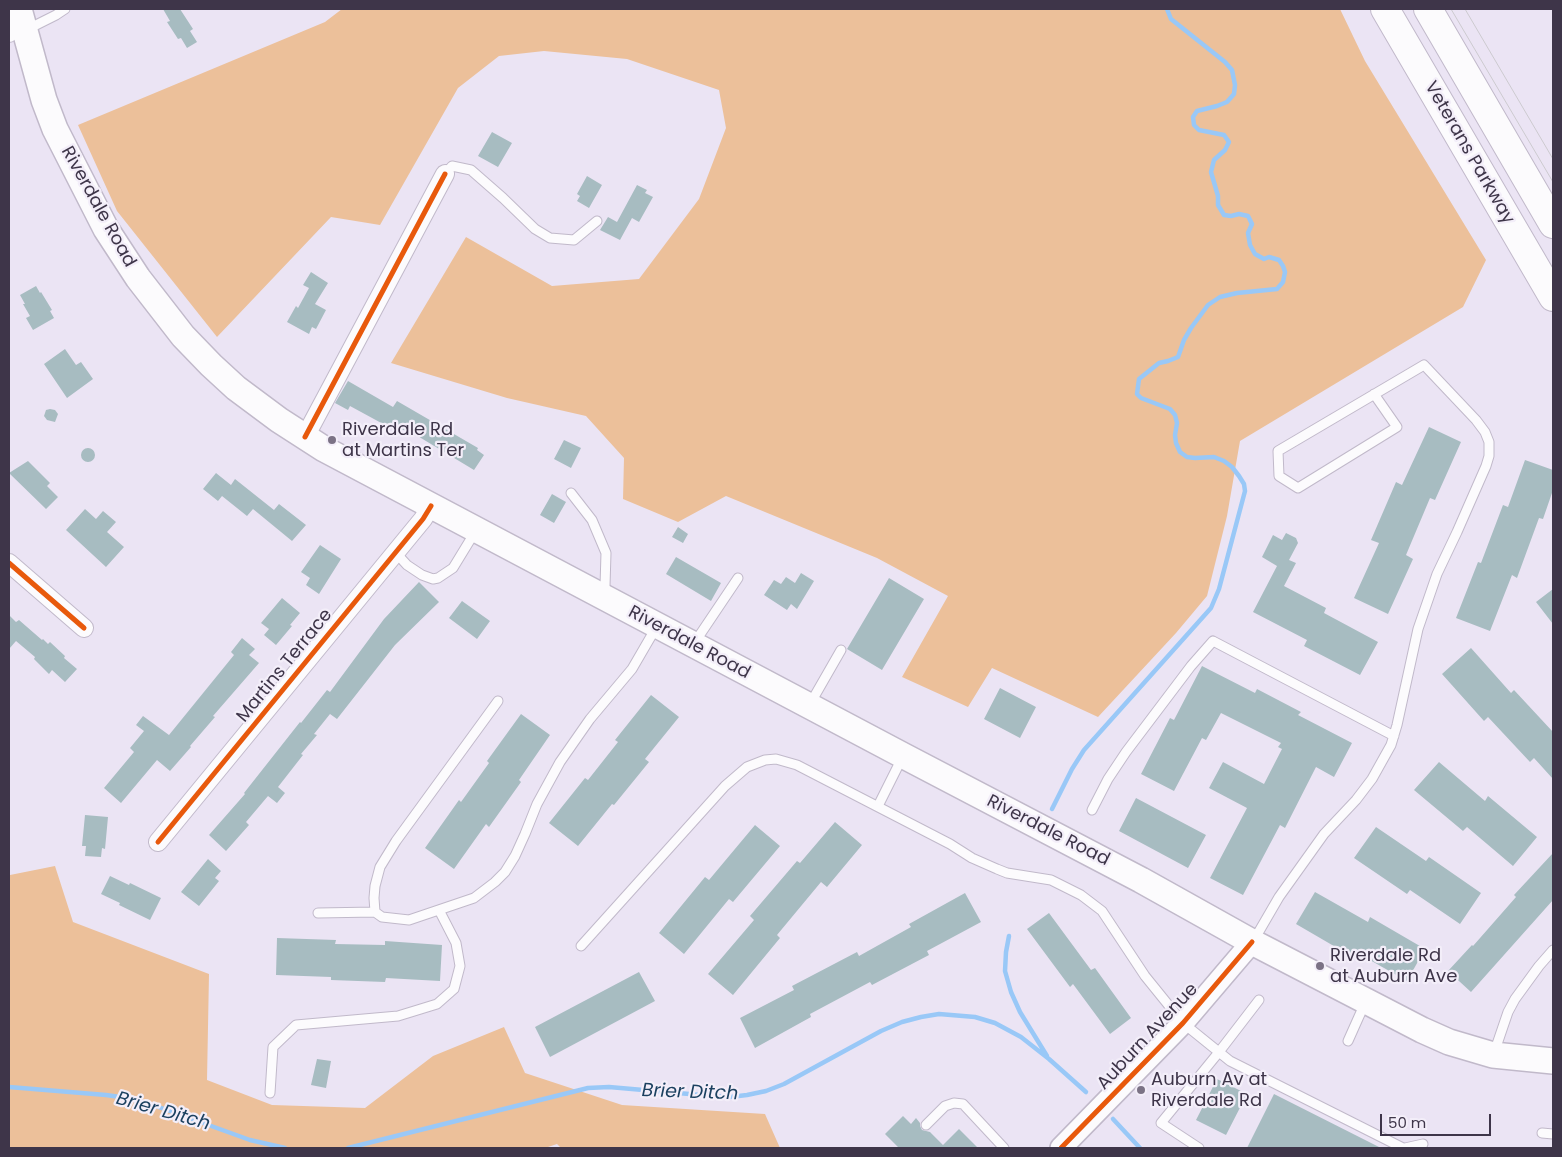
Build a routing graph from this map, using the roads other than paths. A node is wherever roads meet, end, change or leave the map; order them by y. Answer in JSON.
{"nodes":[{"id":1,"x":65,"y":9,"type":"edge"},
{"id":2,"x":1385,"y":9,"type":"edge"},
{"id":3,"x":1428,"y":9,"type":"edge"},
{"id":4,"x":19,"y":23,"type":"edge"},
{"id":5,"x":445,"y":174,"type":"joint"},
{"id":6,"x":597,"y":221,"type":"dead end"},
{"id":7,"x":1553,"y":224,"type":"edge"},
{"id":8,"x":1553,"y":297,"type":"edge"},
{"id":9,"x":1374,"y":394,"type":"junction"},
{"id":10,"x":305,"y":437,"type":"junction"},
{"id":11,"x":571,"y":493,"type":"dead end"},
{"id":12,"x":431,"y":506,"type":"junction"},
{"id":13,"x":476,"y":529,"type":"junction"},
{"id":14,"x":396,"y":553,"type":"junction"},
{"id":15,"x":9,"y":563,"type":"edge"},
{"id":16,"x":738,"y":578,"type":"dead end"},
{"id":17,"x":602,"y":596,"type":"junction"},
{"id":18,"x":657,"y":625,"type":"junction"},
{"id":19,"x":84,"y":628,"type":"dead end"},
{"id":20,"x":693,"y":645,"type":"junction"},
{"id":21,"x":841,"y":650,"type":"dead end"},
{"id":22,"x":498,"y":701,"type":"dead end"},
{"id":23,"x":809,"y":706,"type":"junction"},
{"id":24,"x":1394,"y":736,"type":"junction"},
{"id":25,"x":904,"y":756,"type":"junction"},
{"id":26,"x":878,"y":806,"type":"junction"},
{"id":27,"x":1092,"y":810,"type":"dead end"},
{"id":28,"x":158,"y":842,"type":"dead end"},
{"id":29,"x":439,"y":910,"type":"junction"},
{"id":30,"x":375,"y":912,"type":"junction"},
{"id":31,"x":318,"y":913,"type":"dead end"},
{"id":32,"x":1252,"y":942,"type":"junction"},
{"id":33,"x":581,"y":946,"type":"dead end"},
{"id":34,"x":1553,"y":950,"type":"edge"},
{"id":35,"x":1259,"y":1000,"type":"dead end"},
{"id":36,"x":1366,"y":1001,"type":"junction"},
{"id":37,"x":1184,"y":1023,"type":"junction"},
{"id":38,"x":1348,"y":1041,"type":"dead end"},
{"id":39,"x":1219,"y":1052,"type":"junction"},
{"id":40,"x":1493,"y":1055,"type":"junction"},
{"id":41,"x":1553,"y":1061,"type":"edge"},
{"id":42,"x":270,"y":1093,"type":"dead end"},
{"id":43,"x":926,"y":1124,"type":"dead end"},
{"id":44,"x":1542,"y":1133,"type":"dead end"},
{"id":45,"x":1553,"y":1134,"type":"edge"},
{"id":46,"x":1423,"y":1144,"type":"dead end"},
{"id":47,"x":1004,"y":1148,"type":"edge"},
{"id":48,"x":1061,"y":1148,"type":"edge"},
{"id":49,"x":1199,"y":1148,"type":"edge"},
{"id":50,"x":1404,"y":1148,"type":"edge"}],
"edges":[{"from":1,"to":4,"type":"lane"},
{"from":2,"to":8,"type":"main road","name":"Veterans Parkway"},
{"from":3,"to":7,"type":"main road","name":"Veterans Parkway"},
{"from":4,"to":10,"type":"main road","name":"Riverdale Road"},
{"from":5,"to":6,"type":"lane"},
{"from":5,"to":10,"type":"street"},
{"from":9,"to":9,"type":"lane"},
{"from":9,"to":24,"type":"lane"},
{"from":10,"to":12,"type":"main road","name":"Riverdale Road"},
{"from":11,"to":17,"type":"lane"},
{"from":12,"to":13,"type":"main road","name":"Riverdale Road"},
{"from":12,"to":14,"type":"street","name":"Martins Terrace"},
{"from":13,"to":14,"type":"lane"},
{"from":13,"to":17,"type":"main road","name":"Riverdale Road"},
{"from":14,"to":28,"type":"street","name":"Martins Terrace"},
{"from":15,"to":19,"type":"street"},
{"from":16,"to":20,"type":"lane"},
{"from":17,"to":18,"type":"main road","name":"Riverdale Road"},
{"from":18,"to":20,"type":"main road","name":"Riverdale Road"},
{"from":18,"to":29,"type":"lane"},
{"from":20,"to":23,"type":"main road","name":"Riverdale Road"},
{"from":21,"to":23,"type":"lane"},
{"from":22,"to":30,"type":"lane"},
{"from":23,"to":25,"type":"main road","name":"Riverdale Road"},
{"from":24,"to":27,"type":"lane"},
{"from":24,"to":32,"type":"lane"},
{"from":25,"to":26,"type":"lane"},
{"from":25,"to":32,"type":"main road","name":"Riverdale Road"},
{"from":26,"to":33,"type":"lane"},
{"from":26,"to":37,"type":"lane"},
{"from":29,"to":30,"type":"lane"},
{"from":29,"to":42,"type":"lane"},
{"from":30,"to":31,"type":"lane"},
{"from":32,"to":36,"type":"main road","name":"Riverdale Road"},
{"from":32,"to":37,"type":"street","name":"Auburn Avenue"},
{"from":34,"to":40,"type":"lane"},
{"from":35,"to":39,"type":"lane"},
{"from":36,"to":38,"type":"lane"},
{"from":36,"to":40,"type":"main road","name":"Riverdale Road"},
{"from":37,"to":39,"type":"lane"},
{"from":37,"to":48,"type":"street","name":"Auburn Avenue"},
{"from":39,"to":49,"type":"lane"},
{"from":39,"to":50,"type":"lane"},
{"from":40,"to":41,"type":"main road","name":"Riverdale Road"},
{"from":43,"to":47,"type":"lane"},
{"from":44,"to":45,"type":"lane"},
{"from":46,"to":50,"type":"lane"}]}
